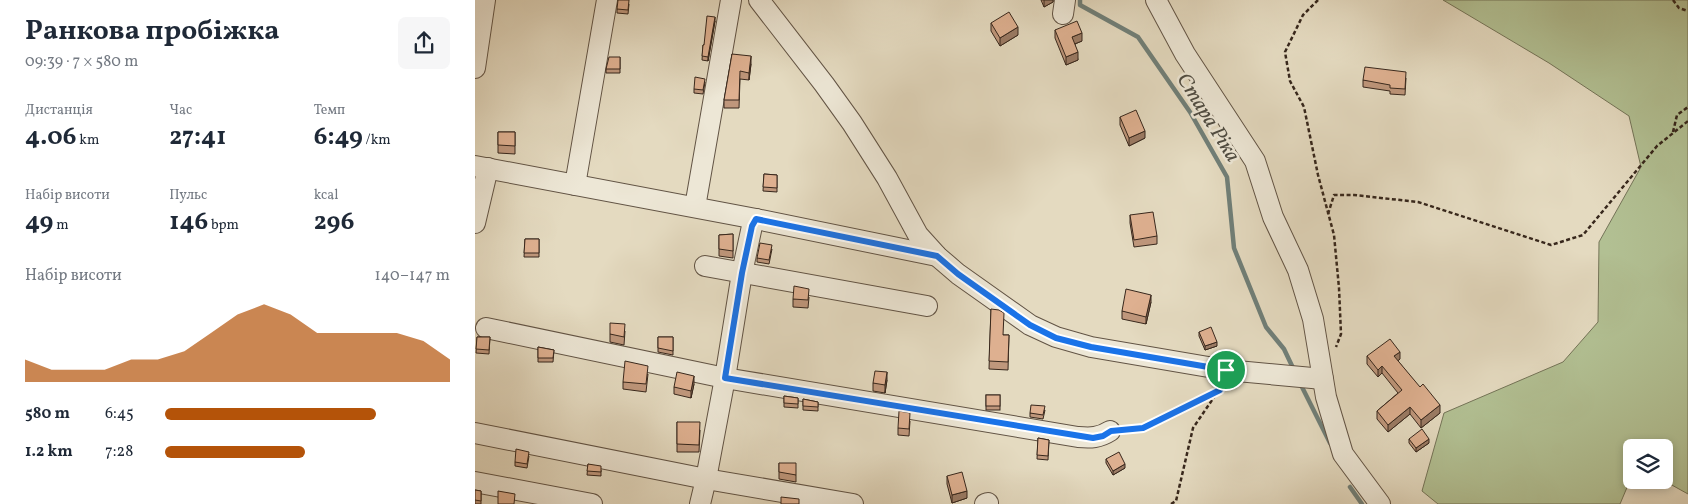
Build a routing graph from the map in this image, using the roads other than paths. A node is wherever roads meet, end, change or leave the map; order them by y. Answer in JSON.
{"nodes":[{"id":1,"x":485,"y":0,"type":"edge"},
{"id":2,"x":607,"y":0,"type":"edge"},
{"id":3,"x":731,"y":0,"type":"edge"},
{"id":4,"x":759,"y":0,"type":"edge"},
{"id":5,"x":1156,"y":0,"type":"edge"},
{"id":6,"x":475,"y":68,"type":"edge"},
{"id":7,"x":481,"y":167,"type":"edge"},
{"id":8,"x":575,"y":185,"type":"junction"},
{"id":9,"x":695,"y":207,"type":"junction"},
{"id":10,"x":475,"y":219,"type":"edge"},
{"id":11,"x":756,"y":219,"type":"junction"},
{"id":12,"x":937,"y":256,"type":"junction"},
{"id":13,"x":705,"y":266,"type":"dead end"},
{"id":14,"x":742,"y":273,"type":"junction"},
{"id":15,"x":927,"y":306,"type":"dead end"},
{"id":16,"x":486,"y":328,"type":"dead end"},
{"id":17,"x":725,"y":378,"type":"junction"},
{"id":18,"x":1317,"y":378,"type":"junction"},
{"id":19,"x":1111,"y":431,"type":"road end"},
{"id":20,"x":475,"y":433,"type":"edge"},
{"id":21,"x":706,"y":479,"type":"junction"},
{"id":22,"x":475,"y":482,"type":"edge"},
{"id":23,"x":592,"y":504,"type":"edge"},
{"id":24,"x":699,"y":504,"type":"edge"},
{"id":25,"x":853,"y":504,"type":"edge"},
{"id":26,"x":1380,"y":504,"type":"edge"}],
"edges":[{"from":1,"to":6,"type":"street"},
{"from":2,"to":8,"type":"street"},
{"from":3,"to":9,"type":"street"},
{"from":4,"to":12,"type":"street"},
{"from":5,"to":18,"type":"street"},
{"from":7,"to":8,"type":"street"},
{"from":7,"to":10,"type":"street"},
{"from":8,"to":9,"type":"street"},
{"from":9,"to":11,"type":"street"},
{"from":11,"to":12,"type":"street"},
{"from":11,"to":14,"type":"street"},
{"from":12,"to":18,"type":"street"},
{"from":13,"to":14,"type":"street"},
{"from":14,"to":15,"type":"street"},
{"from":14,"to":17,"type":"street"},
{"from":16,"to":17,"type":"street"},
{"from":17,"to":19,"type":"street"},
{"from":17,"to":21,"type":"street"},
{"from":18,"to":26,"type":"street"},
{"from":20,"to":21,"type":"street"},
{"from":21,"to":24,"type":"street"},
{"from":21,"to":25,"type":"street"},
{"from":22,"to":23,"type":"street"}]}
